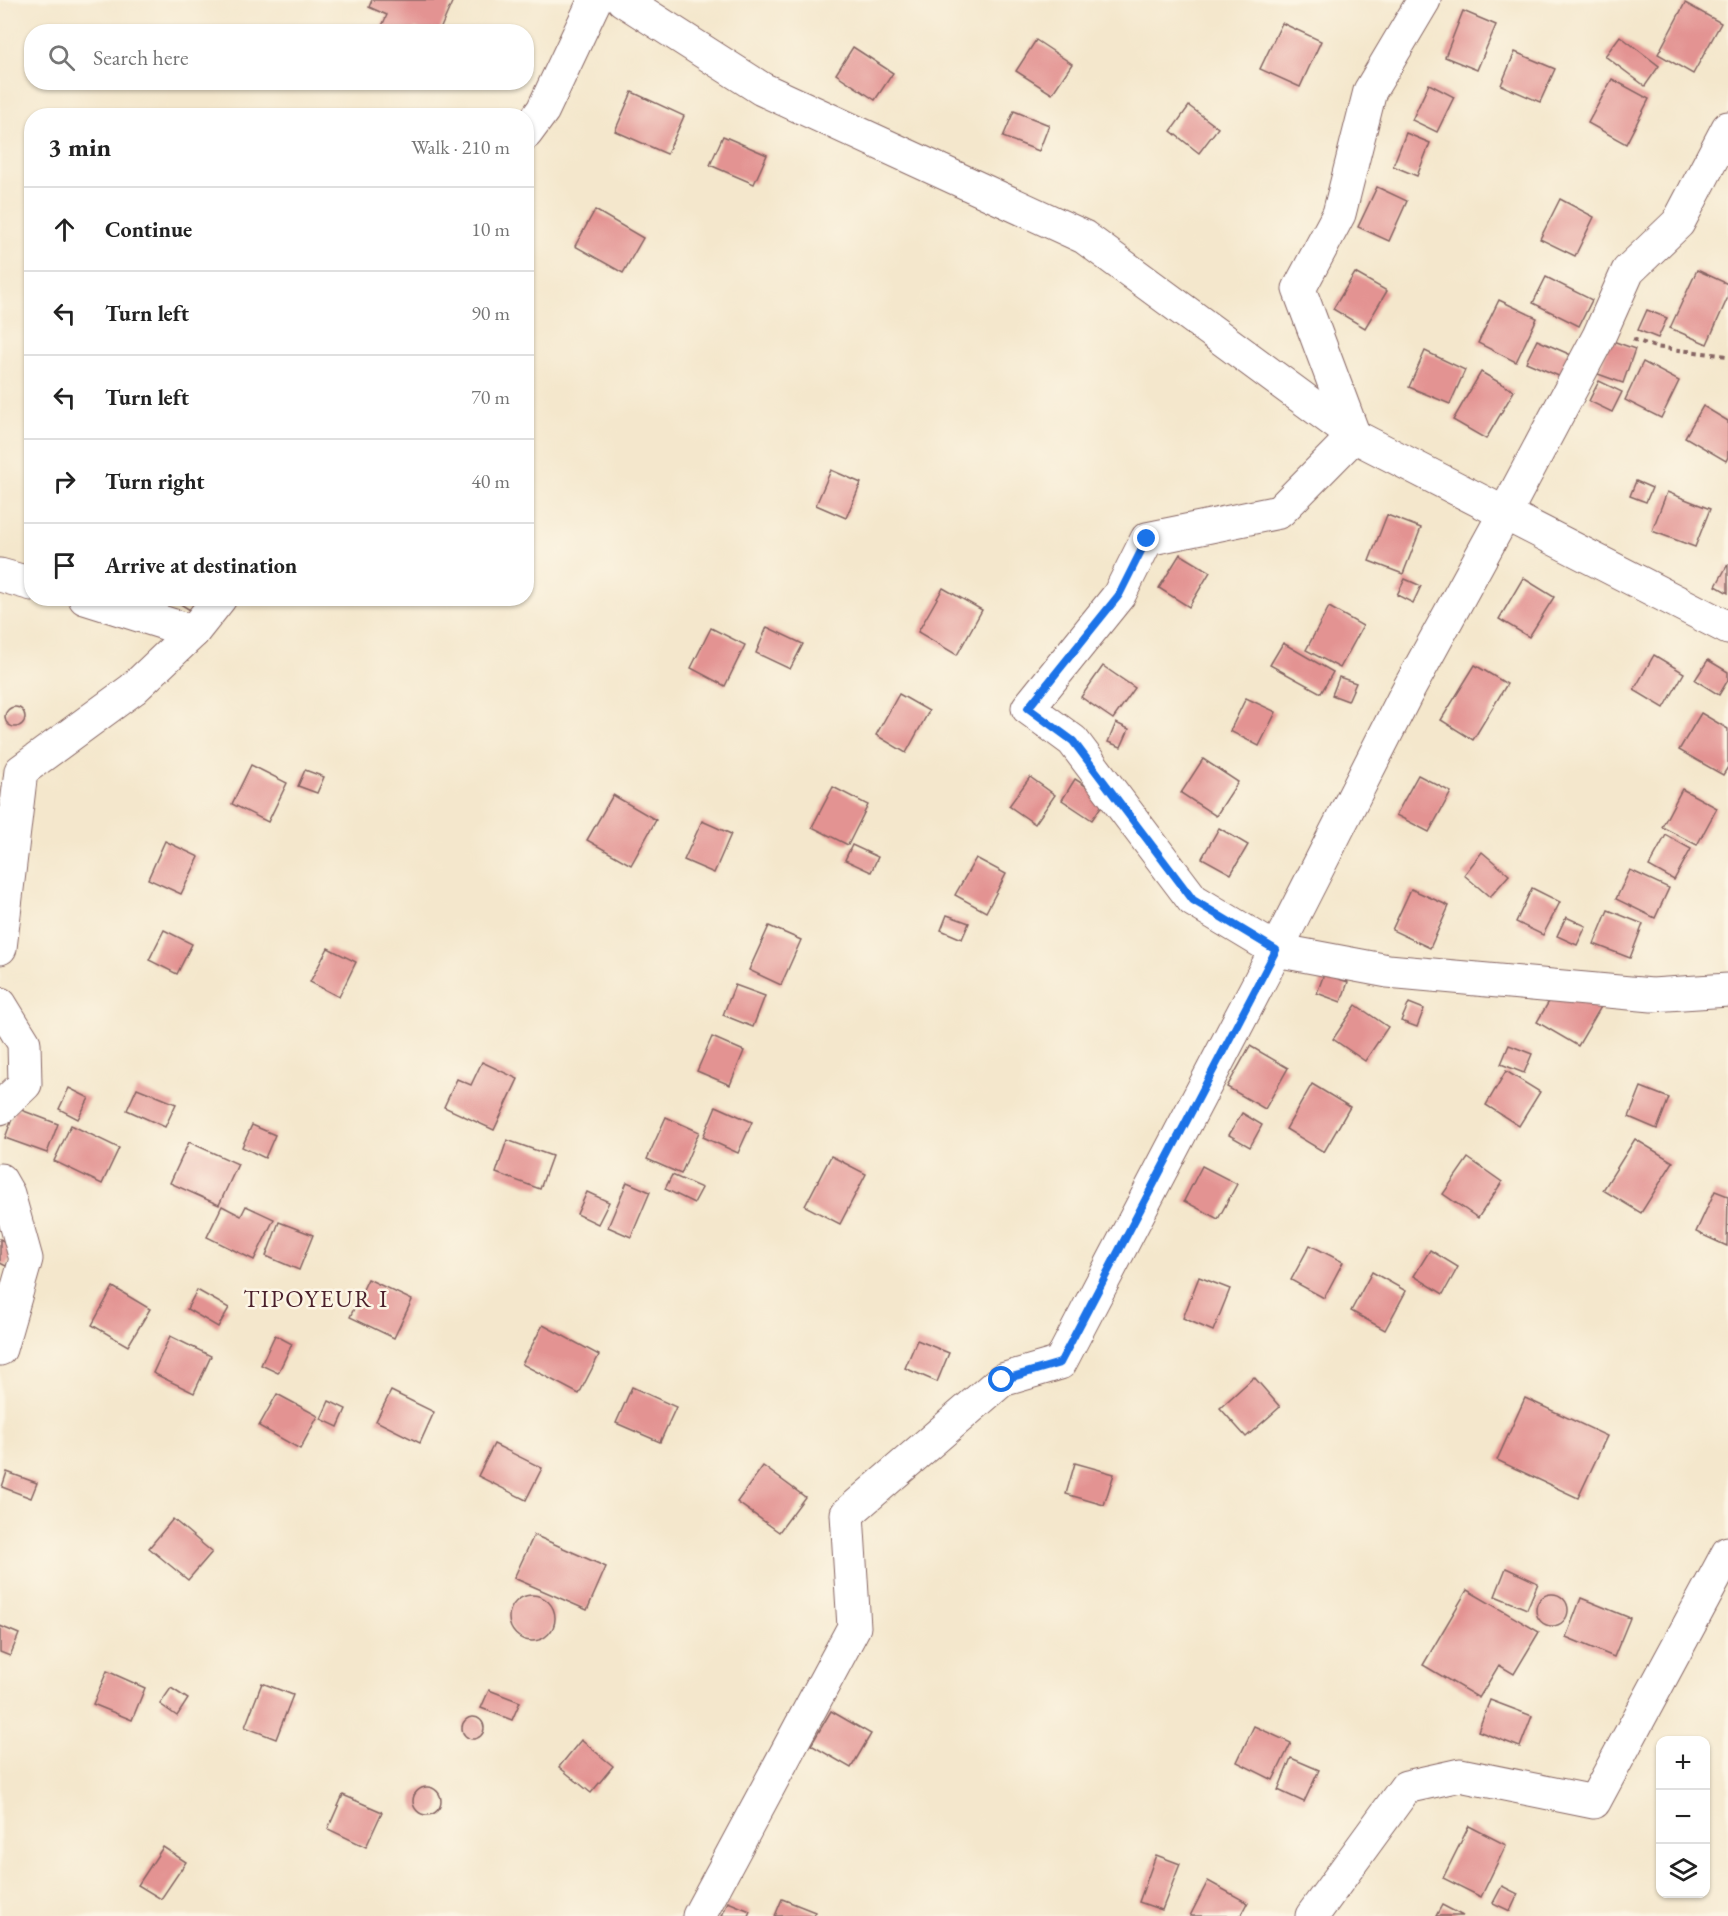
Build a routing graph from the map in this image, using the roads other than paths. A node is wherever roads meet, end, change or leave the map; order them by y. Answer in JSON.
{"nodes":[{"id":1,"x":595,"y":0,"type":"edge"},
{"id":2,"x":623,"y":0,"type":"edge"},
{"id":3,"x":1424,"y":0,"type":"edge"},
{"id":4,"x":534,"y":122,"type":"edge"},
{"id":5,"x":1728,"y":128,"type":"edge"},
{"id":6,"x":1354,"y":436,"type":"junction"},
{"id":7,"x":1505,"y":513,"type":"junction"},
{"id":8,"x":0,"y":575,"type":"edge"},
{"id":9,"x":24,"y":582,"type":"edge"},
{"id":10,"x":110,"y":606,"type":"edge"},
{"id":11,"x":214,"y":606,"type":"edge"},
{"id":12,"x":1728,"y":628,"type":"edge"},
{"id":13,"x":193,"y":632,"type":"junction"},
{"id":14,"x":0,"y":948,"type":"edge"},
{"id":15,"x":1276,"y":950,"type":"junction"},
{"id":16,"x":1728,"y":990,"type":"edge"},
{"id":17,"x":0,"y":1004,"type":"edge"},
{"id":18,"x":0,"y":1108,"type":"edge"},
{"id":19,"x":0,"y":1180,"type":"edge"},
{"id":20,"x":0,"y":1349,"type":"edge"},
{"id":21,"x":1728,"y":1552,"type":"edge"},
{"id":22,"x":699,"y":1916,"type":"edge"},
{"id":23,"x":1312,"y":1916,"type":"edge"}],
"edges":[{"from":1,"to":4,"type":"street"},
{"from":2,"to":6,"type":"street"},
{"from":3,"to":6,"type":"street"},
{"from":5,"to":7,"type":"street"},
{"from":6,"to":7,"type":"street"},
{"from":6,"to":15,"type":"street"},
{"from":7,"to":12,"type":"street"},
{"from":7,"to":15,"type":"street"},
{"from":8,"to":9,"type":"street"},
{"from":10,"to":13,"type":"street"},
{"from":11,"to":13,"type":"street"},
{"from":13,"to":14,"type":"street"},
{"from":15,"to":16,"type":"street"},
{"from":15,"to":22,"type":"street"},
{"from":17,"to":18,"type":"street"},
{"from":19,"to":20,"type":"street"},
{"from":21,"to":23,"type":"street"}]}
